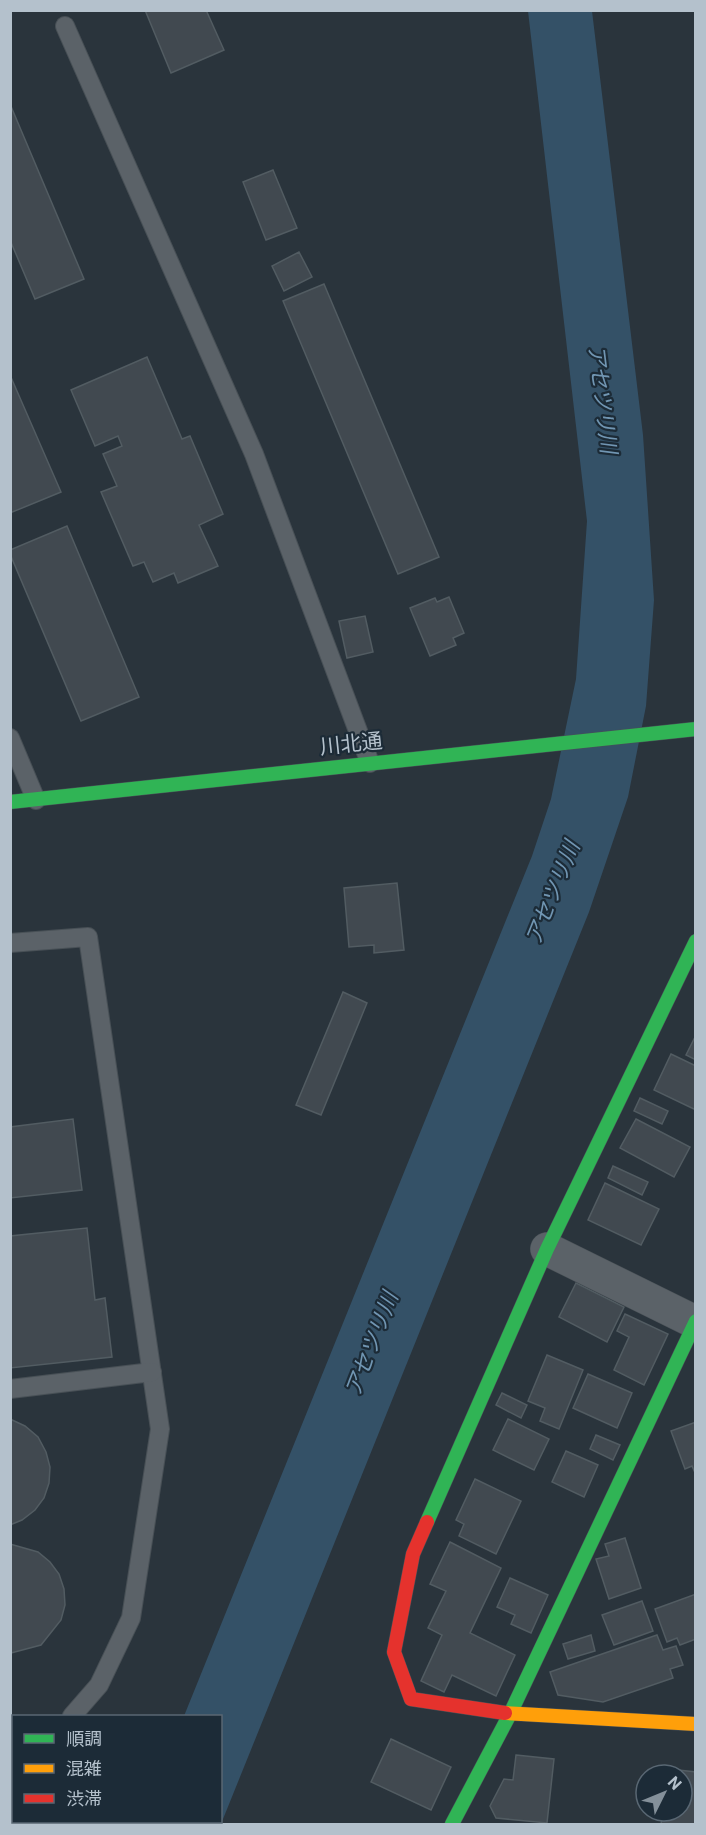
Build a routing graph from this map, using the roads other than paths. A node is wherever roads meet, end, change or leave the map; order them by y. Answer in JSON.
{"nodes":[{"id":1,"x":64,"y":26,"type":"dead end"},
{"id":2,"x":696,"y":729,"type":"edge"},
{"id":3,"x":10,"y":738,"type":"edge"},
{"id":4,"x":369,"y":763,"type":"junction"},
{"id":5,"x":36,"y":800,"type":"junction"},
{"id":6,"x":10,"y":802,"type":"edge"},
{"id":7,"x":696,"y":941,"type":"edge"},
{"id":8,"x":10,"y":943,"type":"edge"},
{"id":9,"x":547,"y":1249,"type":"junction"},
{"id":10,"x":695,"y":1323,"type":"edge"},
{"id":11,"x":152,"y":1372,"type":"junction"},
{"id":12,"x":10,"y":1389,"type":"edge"},
{"id":13,"x":510,"y":1713,"type":"junction"},
{"id":14,"x":73,"y":1715,"type":"edge"},
{"id":15,"x":696,"y":1724,"type":"edge"},
{"id":16,"x":452,"y":1824,"type":"edge"}],
"edges":[{"from":1,"to":4,"type":"lane"},
{"from":2,"to":4,"type":"street","name":"川北通"},
{"from":3,"to":5,"type":"lane"},
{"from":4,"to":5,"type":"street","name":"川北通"},
{"from":5,"to":6,"type":"street","name":"川北通"},
{"from":7,"to":9,"type":"street"},
{"from":8,"to":11,"type":"lane"},
{"from":9,"to":10,"type":"street"},
{"from":9,"to":13,"type":"street"},
{"from":10,"to":13,"type":"street"},
{"from":11,"to":12,"type":"lane"},
{"from":11,"to":14,"type":"lane"},
{"from":13,"to":15,"type":"street"},
{"from":13,"to":16,"type":"street"}]}
